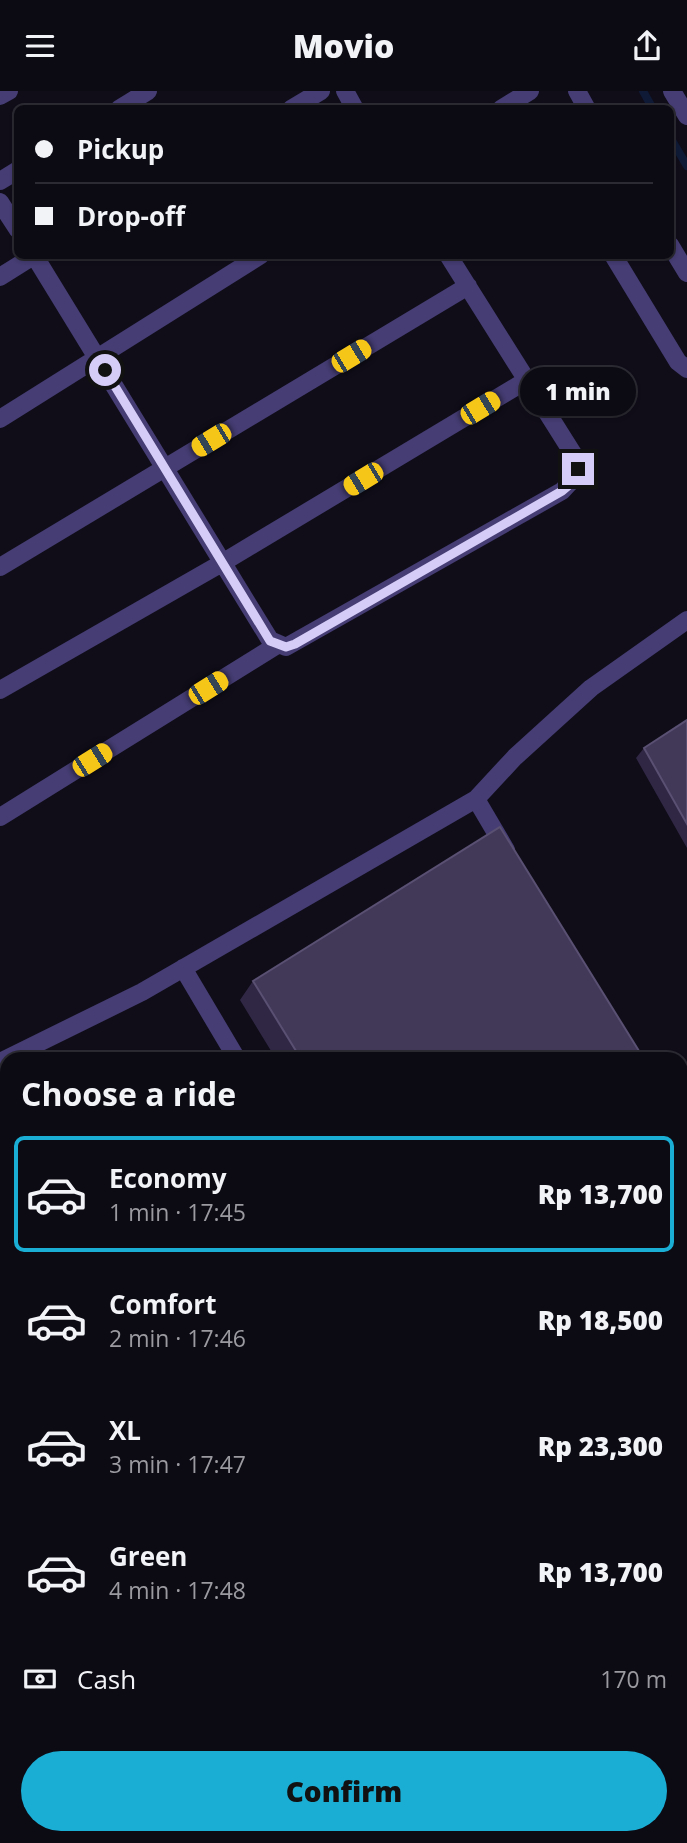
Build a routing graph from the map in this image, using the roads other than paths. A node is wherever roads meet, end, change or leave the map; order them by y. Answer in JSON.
{"nodes":[{"id":1,"x":9,"y":91,"type":"edge"},
{"id":2,"x":148,"y":91,"type":"edge"},
{"id":3,"x":321,"y":91,"type":"edge"},
{"id":4,"x":672,"y":91,"type":"edge"},
{"id":5,"x":0,"y":96,"type":"edge"},
{"id":6,"x":125,"y":105,"type":"edge"},
{"id":7,"x":298,"y":105,"type":"edge"},
{"id":8,"x":687,"y":116,"type":"edge"},
{"id":9,"x":0,"y":202,"type":"edge"},
{"id":10,"x":14,"y":224,"type":"edge"},
{"id":11,"x":674,"y":252,"type":"edge"},
{"id":12,"x":29,"y":259,"type":"edge"},
{"id":13,"x":36,"y":259,"type":"edge"},
{"id":14,"x":255,"y":259,"type":"edge"},
{"id":15,"x":451,"y":259,"type":"edge"},
{"id":16,"x":615,"y":259,"type":"edge"},
{"id":17,"x":687,"y":273,"type":"edge"},
{"id":18,"x":0,"y":277,"type":"edge"},
{"id":19,"x":468,"y":286,"type":"junction"},
{"id":20,"x":97,"y":358,"type":"junction"},
{"id":21,"x":687,"y":369,"type":"edge"},
{"id":22,"x":527,"y":380,"type":"junction"},
{"id":23,"x":0,"y":419,"type":"edge"},
{"id":24,"x":165,"y":468,"type":"junction"},
{"id":25,"x":222,"y":563,"type":"junction"},
{"id":26,"x":0,"y":567,"type":"edge"},
{"id":27,"x":687,"y":621,"type":"edge"},
{"id":28,"x":277,"y":645,"type":"junction"},
{"id":29,"x":0,"y":690,"type":"edge"},
{"id":30,"x":476,"y":799,"type":"junction"},
{"id":31,"x":0,"y":817,"type":"edge"},
{"id":32,"x":518,"y":869,"type":"edge"},
{"id":33,"x":183,"y":968,"type":"junction"},
{"id":34,"x":20,"y":1052,"type":"edge"},
{"id":35,"x":233,"y":1052,"type":"edge"}],
"edges":[{"from":1,"to":5,"type":"street"},
{"from":2,"to":6,"type":"street"},
{"from":3,"to":7,"type":"street"},
{"from":4,"to":8,"type":"street"},
{"from":9,"to":10,"type":"street"},
{"from":11,"to":17,"type":"street"},
{"from":12,"to":18,"type":"street"},
{"from":13,"to":20,"type":"street"},
{"from":14,"to":20,"type":"street"},
{"from":15,"to":19,"type":"street"},
{"from":16,"to":21,"type":"street"},
{"from":19,"to":22,"type":"street"},
{"from":19,"to":24,"type":"street"},
{"from":20,"to":23,"type":"street"},
{"from":20,"to":24,"type":"street"},
{"from":22,"to":25,"type":"street"},
{"from":22,"to":28,"type":"street"},
{"from":24,"to":25,"type":"street"},
{"from":24,"to":26,"type":"street"},
{"from":25,"to":28,"type":"street"},
{"from":25,"to":29,"type":"street"},
{"from":27,"to":30,"type":"street"},
{"from":28,"to":31,"type":"street"},
{"from":30,"to":32,"type":"street"},
{"from":30,"to":33,"type":"street"},
{"from":33,"to":34,"type":"street"},
{"from":33,"to":35,"type":"street"}]}
